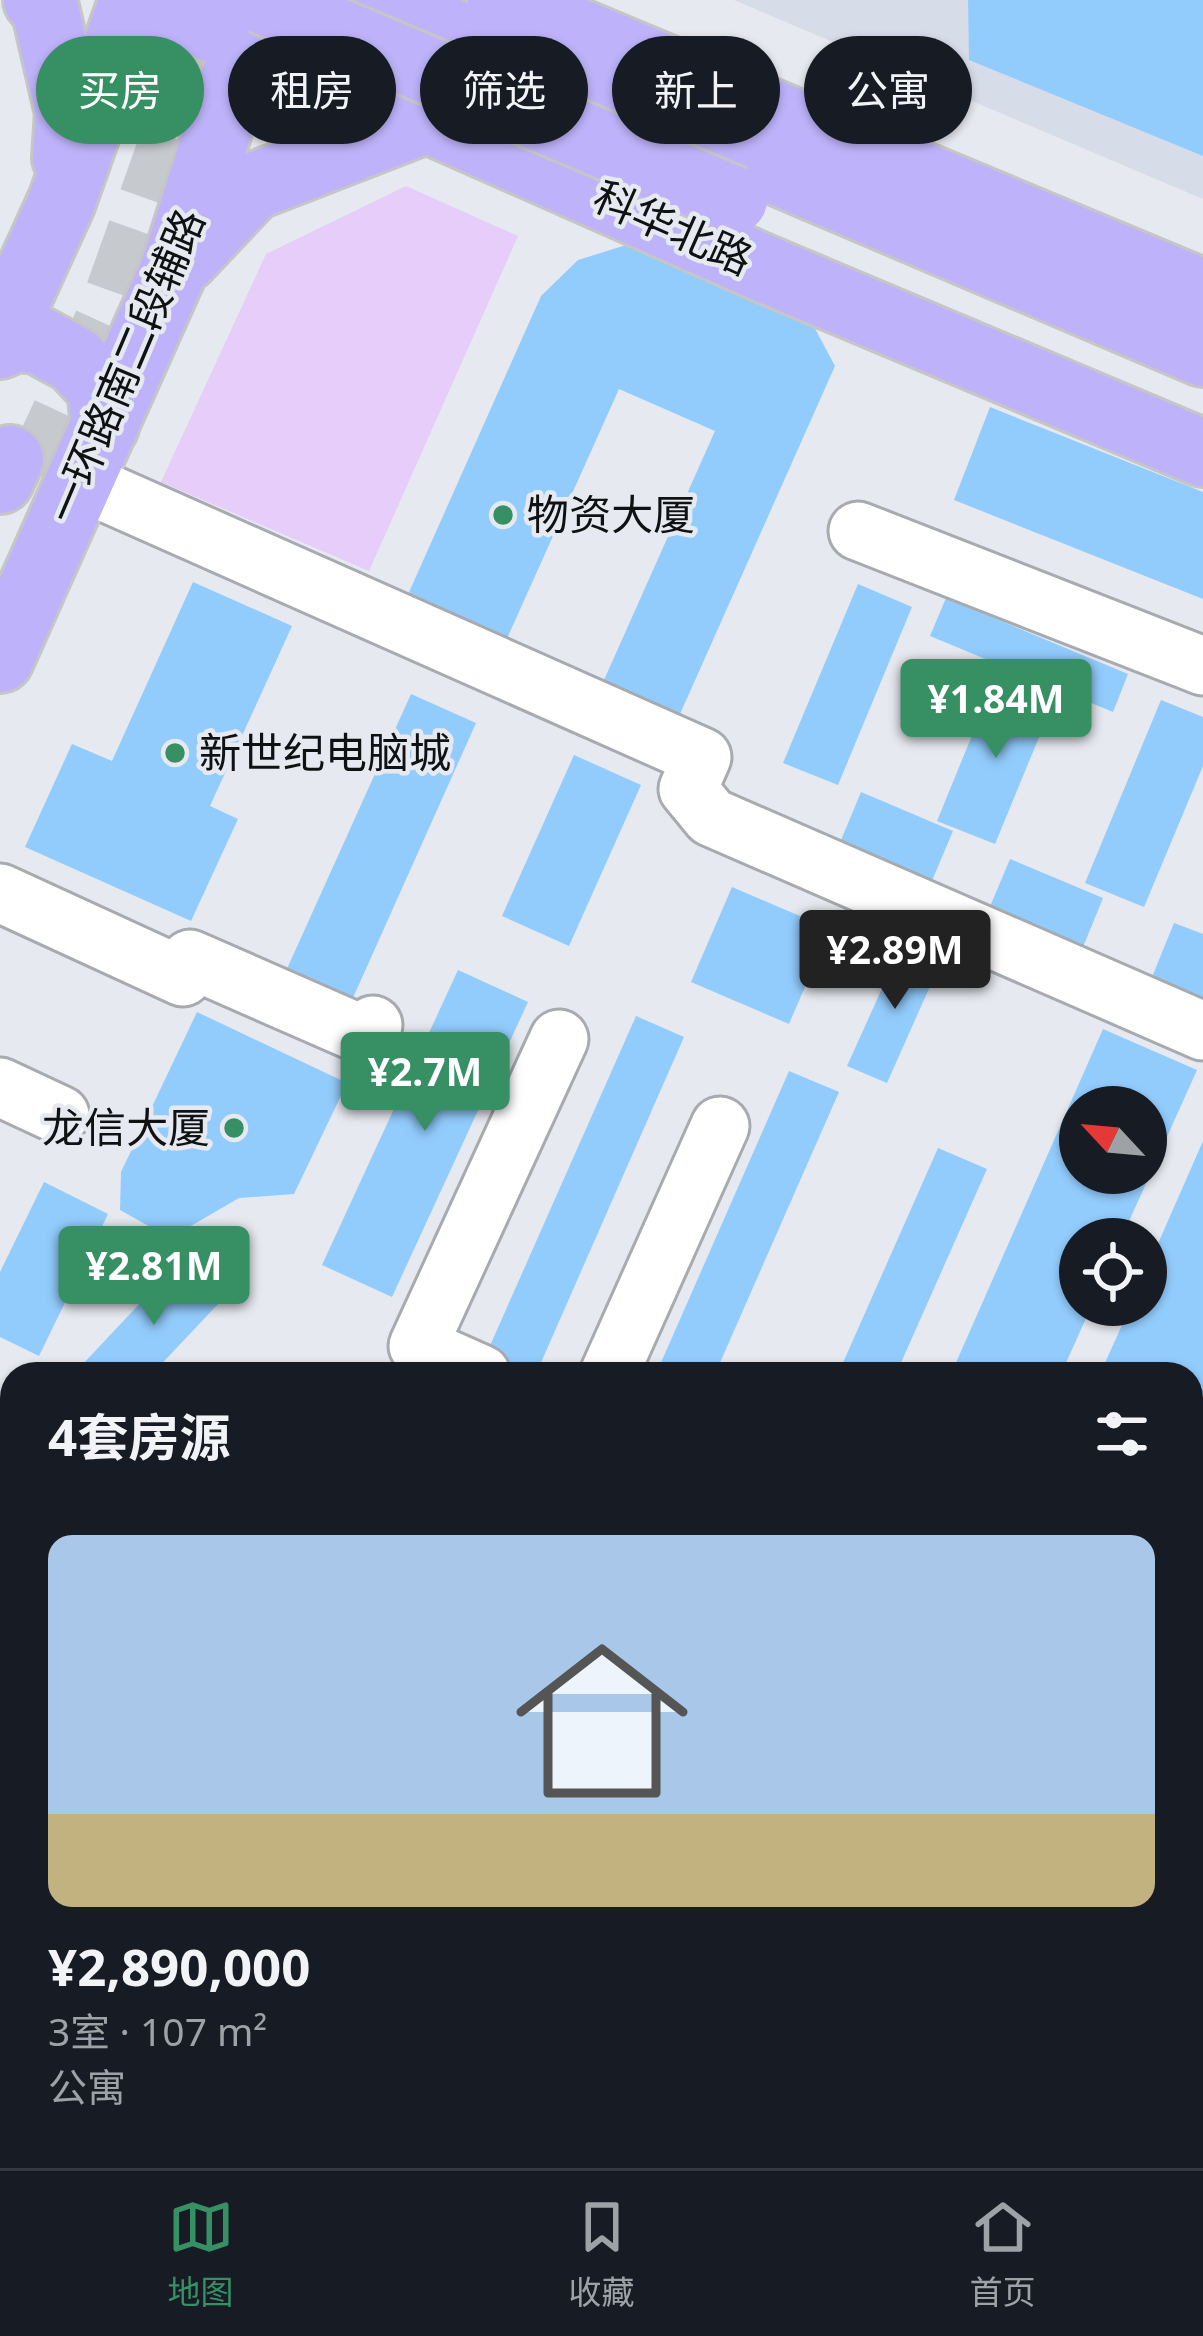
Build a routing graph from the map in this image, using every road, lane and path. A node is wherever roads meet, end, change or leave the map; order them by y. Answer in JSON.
{"nodes":[{"id":1,"x":37,"y":0,"type":"edge"},
{"id":2,"x":133,"y":0,"type":"edge"},
{"id":3,"x":145,"y":0,"type":"edge"},
{"id":4,"x":345,"y":0,"type":"edge"},
{"id":5,"x":376,"y":0,"type":"edge"},
{"id":6,"x":501,"y":0,"type":"edge"},
{"id":7,"x":257,"y":14,"type":"edge"},
{"id":8,"x":407,"y":111,"type":"junction"},
{"id":9,"x":743,"y":182,"type":"junction"},
{"id":10,"x":62,"y":201,"type":"junction"},
{"id":11,"x":175,"y":269,"type":"junction"},
{"id":12,"x":1203,"y":293,"type":"edge"},
{"id":13,"x":0,"y":341,"type":"edge"},
{"id":14,"x":1203,"y":353,"type":"edge"},
{"id":15,"x":1203,"y":397,"type":"edge"},
{"id":16,"x":1203,"y":453,"type":"edge"},
{"id":17,"x":46,"y":464,"type":"edge"},
{"id":18,"x":858,"y":531,"type":"dead end"},
{"id":19,"x":0,"y":552,"type":"edge"},
{"id":20,"x":0,"y":659,"type":"edge"},
{"id":21,"x":1203,"y":666,"type":"edge"},
{"id":22,"x":0,"y":893,"type":"edge"},
{"id":23,"x":373,"y":1025,"type":"dead end"},
{"id":24,"x":1203,"y":1031,"type":"edge"},
{"id":25,"x":559,"y":1039,"type":"dead end"},
{"id":26,"x":0,"y":1087,"type":"edge"},
{"id":27,"x":61,"y":1115,"type":"dead end"},
{"id":28,"x":719,"y":1126,"type":"dead end"},
{"id":29,"x":454,"y":1362,"type":"edge"},
{"id":30,"x":614,"y":1362,"type":"edge"}],
"edges":[{"from":1,"to":10,"type":"main road"},
{"from":2,"to":10,"type":"main road"},
{"from":3,"to":7,"type":"main road","name":"科华北路"},
{"from":4,"to":8,"type":"main road"},
{"from":5,"to":9,"type":"main road","name":"科华北路"},
{"from":6,"to":12,"type":"main road"},
{"from":7,"to":8,"type":"main road","name":"科华北路"},
{"from":7,"to":9,"type":"main road","name":"科华北路","bridge":true},
{"from":7,"to":11,"type":"main road","name":"一环路南二段辅路"},
{"from":8,"to":11,"type":"main road"},
{"from":8,"to":16,"type":"main road","name":"科华北路"},
{"from":9,"to":14,"type":"main road","name":"科华北路"},
{"from":9,"to":15,"type":"main road","name":"科华北路"},
{"from":10,"to":13,"type":"main road"},
{"from":11,"to":17,"type":"main road","name":"一环路南二段辅路"},
{"from":13,"to":17,"type":"main road"},
{"from":17,"to":19,"type":"main road"},
{"from":17,"to":20,"type":"main road","name":"一环路南二段辅路"},
{"from":17,"to":24,"type":"street"},
{"from":18,"to":21,"type":"street"},
{"from":22,"to":23,"type":"street"},
{"from":25,"to":29,"type":"street"},
{"from":26,"to":27,"type":"street"},
{"from":28,"to":30,"type":"street"}]}
